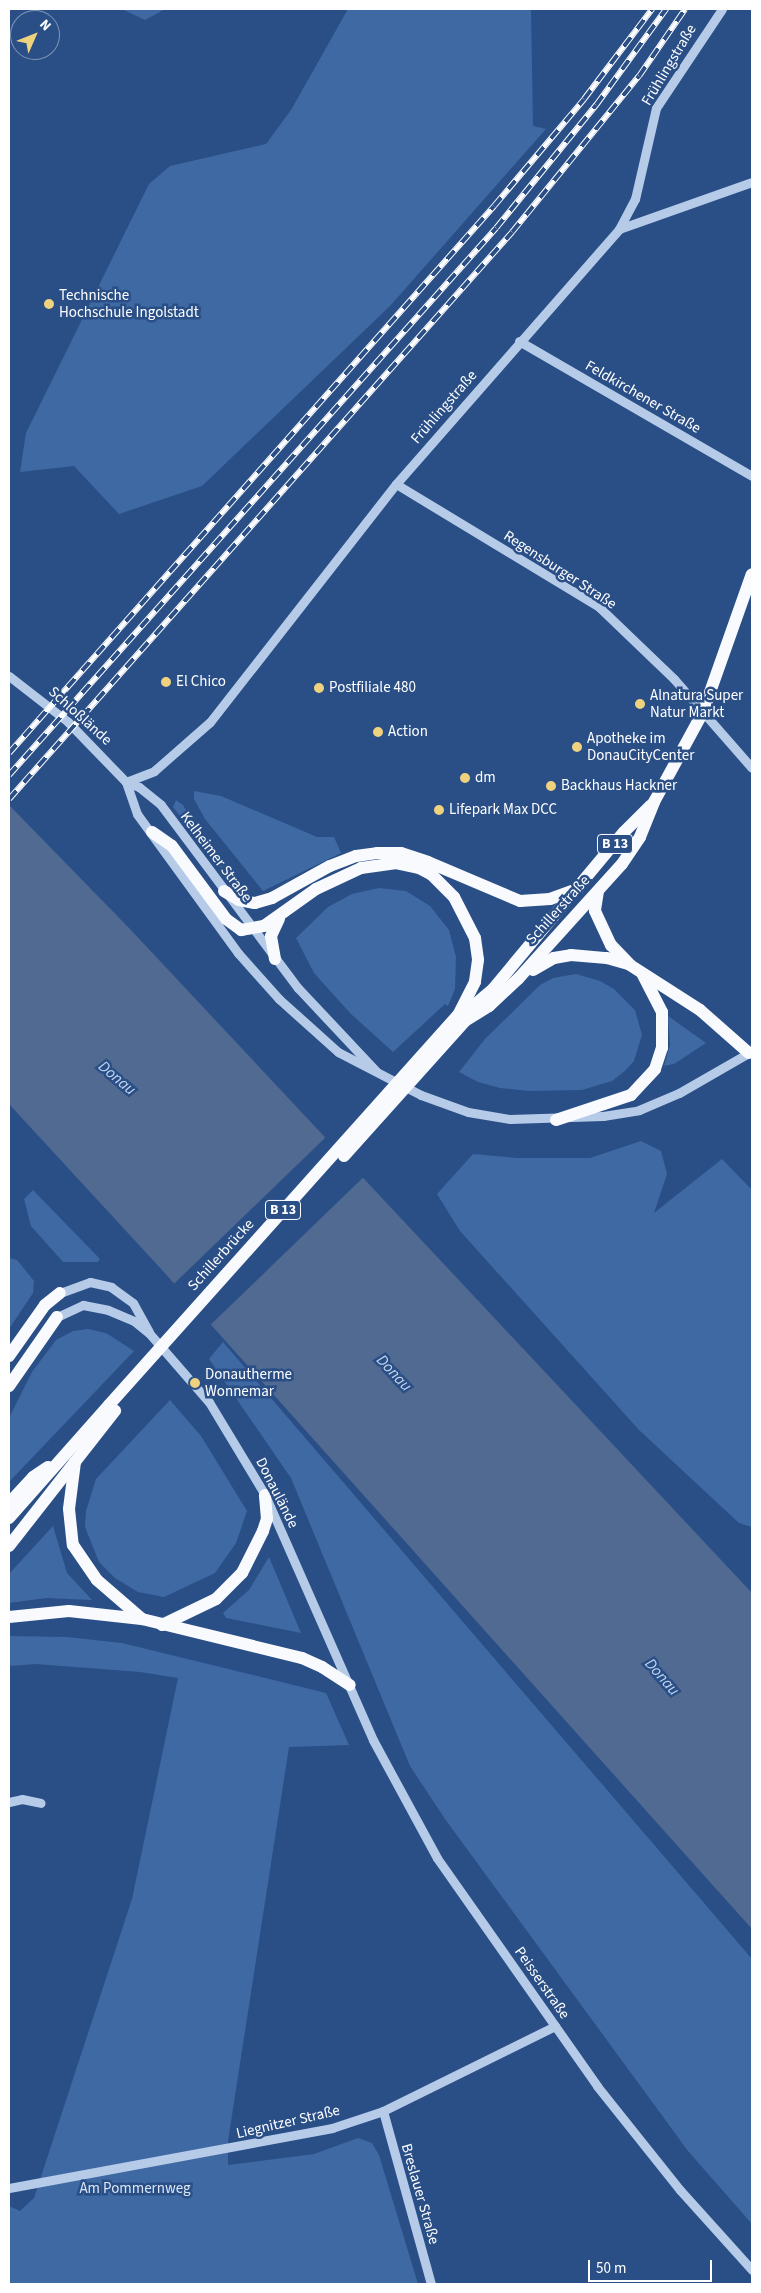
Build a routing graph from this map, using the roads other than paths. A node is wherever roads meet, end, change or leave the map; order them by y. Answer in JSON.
{"nodes":[{"id":1,"x":722,"y":9,"type":"edge"},
{"id":2,"x":752,"y":182,"type":"edge"},
{"id":3,"x":619,"y":229,"type":"junction"},
{"id":4,"x":519,"y":341,"type":"junction"},
{"id":5,"x":752,"y":476,"type":"edge"},
{"id":6,"x":396,"y":484,"type":"junction"},
{"id":7,"x":752,"y":574,"type":"edge"},
{"id":8,"x":9,"y":676,"type":"edge"},
{"id":9,"x":703,"y":712,"type":"junction"},
{"id":10,"x":752,"y":768,"type":"edge"},
{"id":11,"x":126,"y":782,"type":"junction"},
{"id":12,"x":654,"y":802,"type":"junction"},
{"id":13,"x":152,"y":832,"type":"junction"},
{"id":14,"x":578,"y":889,"type":"junction"},
{"id":15,"x":224,"y":891,"type":"junction"},
{"id":16,"x":598,"y":891,"type":"junction"},
{"id":17,"x":278,"y":918,"type":"junction"},
{"id":18,"x":253,"y":929,"type":"junction"},
{"id":19,"x":275,"y":959,"type":"junction"},
{"id":20,"x":635,"y":968,"type":"junction"},
{"id":21,"x":518,"y":980,"type":"junction"},
{"id":22,"x":461,"y":1018,"type":"junction"},
{"id":23,"x":751,"y":1052,"type":"edge"},
{"id":24,"x":380,"y":1075,"type":"junction"},
{"id":25,"x":556,"y":1120,"type":"junction"},
{"id":26,"x":60,"y":1293,"type":"joint"},
{"id":27,"x":58,"y":1317,"type":"joint"},
{"id":28,"x":149,"y":1333,"type":"junction"},
{"id":29,"x":9,"y":1356,"type":"edge"},
{"id":30,"x":9,"y":1386,"type":"edge"},
{"id":31,"x":112,"y":1408,"type":"junction"},
{"id":32,"x":76,"y":1462,"type":"junction"},
{"id":33,"x":57,"y":1463,"type":"junction"},
{"id":34,"x":265,"y":1495,"type":"junction"},
{"id":35,"x":9,"y":1503,"type":"edge"},
{"id":36,"x":9,"y":1518,"type":"edge"},
{"id":37,"x":9,"y":1546,"type":"edge"},
{"id":38,"x":9,"y":1617,"type":"edge"},
{"id":39,"x":142,"y":1619,"type":"junction"},
{"id":40,"x":162,"y":1625,"type":"junction"},
{"id":41,"x":350,"y":1686,"type":"junction"},
{"id":42,"x":9,"y":1802,"type":"edge"},
{"id":43,"x":41,"y":1804,"type":"dead end"},
{"id":44,"x":554,"y":2026,"type":"junction"},
{"id":45,"x":383,"y":2111,"type":"junction"},
{"id":46,"x":9,"y":2188,"type":"edge"},
{"id":47,"x":752,"y":2270,"type":"edge"},
{"id":48,"x":431,"y":2284,"type":"edge"}],
"edges":[{"from":1,"to":3,"type":"street","name":"Frühlingstraße"},
{"from":2,"to":3,"type":"street"},
{"from":3,"to":4,"type":"street","name":"Frühlingstraße"},
{"from":4,"to":5,"type":"street","name":"Feldkirchener Straße"},
{"from":4,"to":6,"type":"street","name":"Frühlingstraße"},
{"from":6,"to":9,"type":"street","name":"Regensburger Straße"},
{"from":6,"to":11,"type":"street","name":"Frühlingstraße"},
{"from":7,"to":9,"type":"main road","name":"Schillerstraße","number":"B 13"},
{"from":8,"to":11,"type":"street","name":"Schloßlände"},
{"from":9,"to":10,"type":"street","name":"Regensburger Straße"},
{"from":9,"to":12,"type":"main road","name":"Schillerstraße","number":"B 13"},
{"from":11,"to":13,"type":"street"},
{"from":11,"to":15,"type":"street","name":"Kelheimer Straße"},
{"from":12,"to":14,"type":"main road","name":"Schillerstraße","number":"B 13"},
{"from":12,"to":16,"type":"main road","name":"Schillerstraße","number":"B 13"},
{"from":13,"to":18,"type":"main road"},
{"from":13,"to":24,"type":"street"},
{"from":14,"to":15,"type":"main road"},
{"from":14,"to":22,"type":"main road","name":"Schillerstraße","number":"B 13"},
{"from":15,"to":18,"type":"street","name":"Kelheimer Straße"},
{"from":16,"to":20,"type":"main road"},
{"from":16,"to":21,"type":"main road","name":"Schillerstraße","number":"B 13"},
{"from":17,"to":18,"type":"main road"},
{"from":17,"to":19,"type":"main road"},
{"from":17,"to":22,"type":"main road"},
{"from":18,"to":19,"type":"street","name":"Kelheimer Straße"},
{"from":19,"to":24,"type":"street","name":"Kelheimer Straße"},
{"from":20,"to":21,"type":"main road"},
{"from":20,"to":23,"type":"main road"},
{"from":20,"to":25,"type":"main road"},
{"from":21,"to":22,"type":"main road","name":"Schillerstraße","number":"B 13"},
{"from":22,"to":31,"type":"main road","name":"Schillerbrücke","number":"B 13","bridge":true},
{"from":23,"to":25,"type":"street"},
{"from":24,"to":25,"type":"street"},
{"from":26,"to":28,"type":"street"},
{"from":26,"to":29,"type":"main road"},
{"from":27,"to":28,"type":"street"},
{"from":27,"to":30,"type":"main road"},
{"from":28,"to":34,"type":"street","name":"Donaulände"},
{"from":31,"to":32,"type":"main road","number":"B 13"},
{"from":31,"to":33,"type":"main road","number":"B 13"},
{"from":32,"to":37,"type":"main road","number":"B 13"},
{"from":32,"to":39,"type":"main road"},
{"from":33,"to":35,"type":"main road"},
{"from":33,"to":36,"type":"main road","number":"B 13"},
{"from":34,"to":40,"type":"main road"},
{"from":34,"to":41,"type":"street","name":"Donaulände"},
{"from":38,"to":39,"type":"main road"},
{"from":39,"to":40,"type":"main road"},
{"from":40,"to":41,"type":"main road"},
{"from":41,"to":44,"type":"street","name":"Peisserstraße"},
{"from":42,"to":43,"type":"street"},
{"from":44,"to":45,"type":"street","name":"Liegnitzer Straße"},
{"from":44,"to":47,"type":"street","name":"Peisserstraße"},
{"from":45,"to":46,"type":"street","name":"Liegnitzer Straße"},
{"from":45,"to":48,"type":"street","name":"Breslauer Straße"}]}
